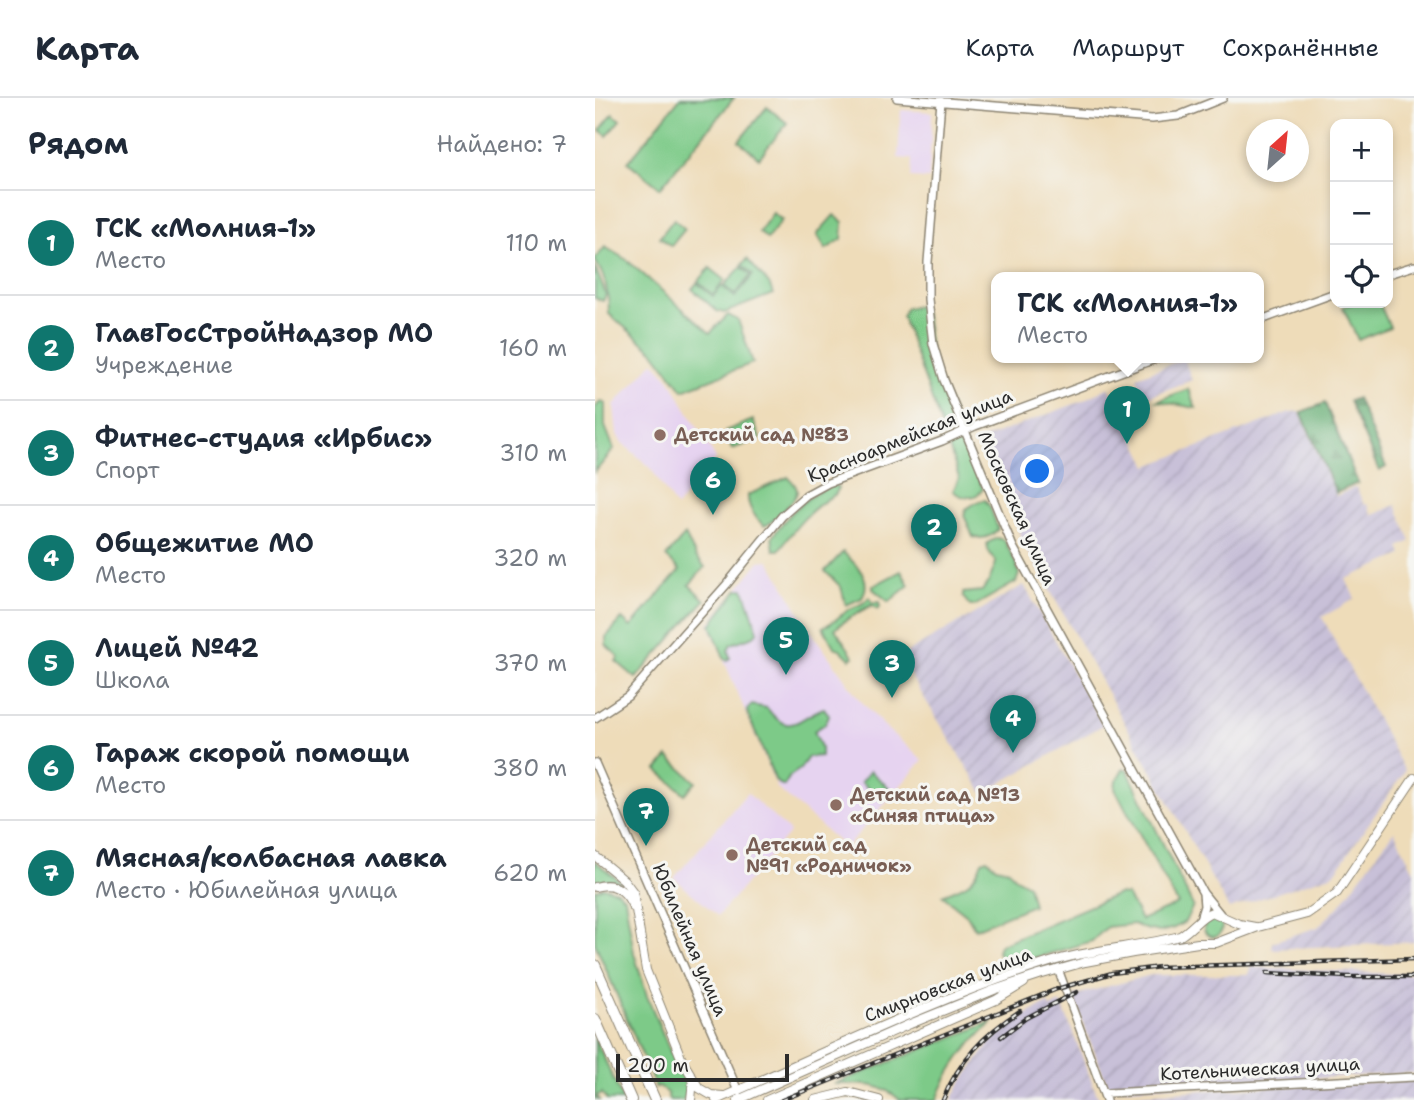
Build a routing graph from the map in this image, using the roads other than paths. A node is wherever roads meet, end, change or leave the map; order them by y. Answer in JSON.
{"nodes":[{"id":1,"x":897,"y":98,"type":"edge"},
{"id":2,"x":1223,"y":98,"type":"edge"},
{"id":3,"x":941,"y":101,"type":"junction"},
{"id":4,"x":1414,"y":266,"type":"edge"},
{"id":5,"x":1393,"y":272,"type":"edge"},
{"id":6,"x":1330,"y":295,"type":"edge"},
{"id":7,"x":1264,"y":319,"type":"edge"},
{"id":8,"x":1145,"y":363,"type":"edge"},
{"id":9,"x":964,"y":431,"type":"junction"},
{"id":10,"x":595,"y":718,"type":"edge"},
{"id":11,"x":595,"y":763,"type":"edge"},
{"id":12,"x":1414,"y":778,"type":"edge"},
{"id":13,"x":595,"y":856,"type":"edge"},
{"id":14,"x":595,"y":887,"type":"edge"},
{"id":15,"x":1203,"y":893,"type":"junction"},
{"id":16,"x":636,"y":913,"type":"junction"},
{"id":17,"x":1222,"y":915,"type":"junction"},
{"id":18,"x":1199,"y":922,"type":"junction"},
{"id":19,"x":1258,"y":927,"type":"junction"},
{"id":20,"x":1223,"y":940,"type":"junction"},
{"id":21,"x":1209,"y":943,"type":"junction"},
{"id":22,"x":595,"y":965,"type":"edge"},
{"id":23,"x":1058,"y":969,"type":"junction"},
{"id":24,"x":1039,"y":975,"type":"junction"},
{"id":25,"x":595,"y":1019,"type":"edge"},
{"id":26,"x":1414,"y":1077,"type":"edge"},
{"id":27,"x":693,"y":1079,"type":"junction"},
{"id":28,"x":726,"y":1096,"type":"junction"},
{"id":29,"x":738,"y":1096,"type":"edge"},
{"id":30,"x":1108,"y":1098,"type":"edge"},
{"id":31,"x":631,"y":1100,"type":"edge"},
{"id":32,"x":655,"y":1100,"type":"edge"},
{"id":33,"x":691,"y":1100,"type":"edge"},
{"id":34,"x":716,"y":1100,"type":"edge"},
{"id":35,"x":767,"y":1100,"type":"edge"},
{"id":36,"x":815,"y":1100,"type":"edge"},
{"id":37,"x":879,"y":1100,"type":"edge"}],
"edges":[{"from":1,"to":3,"type":"street"},
{"from":2,"to":3,"type":"street"},
{"from":3,"to":9,"type":"street","name":"Московская улица"},
{"from":4,"to":5,"type":"street"},
{"from":6,"to":7,"type":"street"},
{"from":8,"to":9,"type":"street","name":"Красноармейская улица"},
{"from":9,"to":10,"type":"street","name":"Красноармейская улица"},
{"from":9,"to":15,"type":"street","name":"Московская улица"},
{"from":11,"to":29,"type":"street","name":"Юбилейная улица"},
{"from":12,"to":19,"type":"main road","name":"Смирновская улица"},
{"from":13,"to":16,"type":"main road"},
{"from":14,"to":16,"type":"main road"},
{"from":15,"to":17,"type":"street","name":"Московская улица"},
{"from":15,"to":18,"type":"street"},
{"from":16,"to":27,"type":"main road"},
{"from":17,"to":18,"type":"main road","name":"Смирновская улица"},
{"from":17,"to":19,"type":"main road"},
{"from":17,"to":20,"type":"main road"},
{"from":18,"to":21,"type":"main road"},
{"from":18,"to":29,"type":"main road","name":"Смирновская улица"},
{"from":19,"to":20,"type":"main road","name":"Смирновская улица"},
{"from":20,"to":21,"type":"main road","name":"Смирновская улица"},
{"from":21,"to":23,"type":"main road","name":"Смирновская улица"},
{"from":22,"to":32,"type":"highway"},
{"from":23,"to":24,"type":"main road","name":"Смирновская улица"},
{"from":23,"to":30,"type":"street"},
{"from":24,"to":29,"type":"main road","name":"Смирновская улица"},
{"from":24,"to":35,"type":"main road"},
{"from":25,"to":31,"type":"highway"},
{"from":26,"to":30,"type":"street","name":"Котельническая улица"},
{"from":27,"to":28,"type":"main road"},
{"from":27,"to":33,"type":"main road"},
{"from":28,"to":29,"type":"main road","name":"Смирновская улица"},
{"from":28,"to":34,"type":"main road","name":"Смирновская улица"},
{"from":36,"to":37,"type":"main road"}]}
